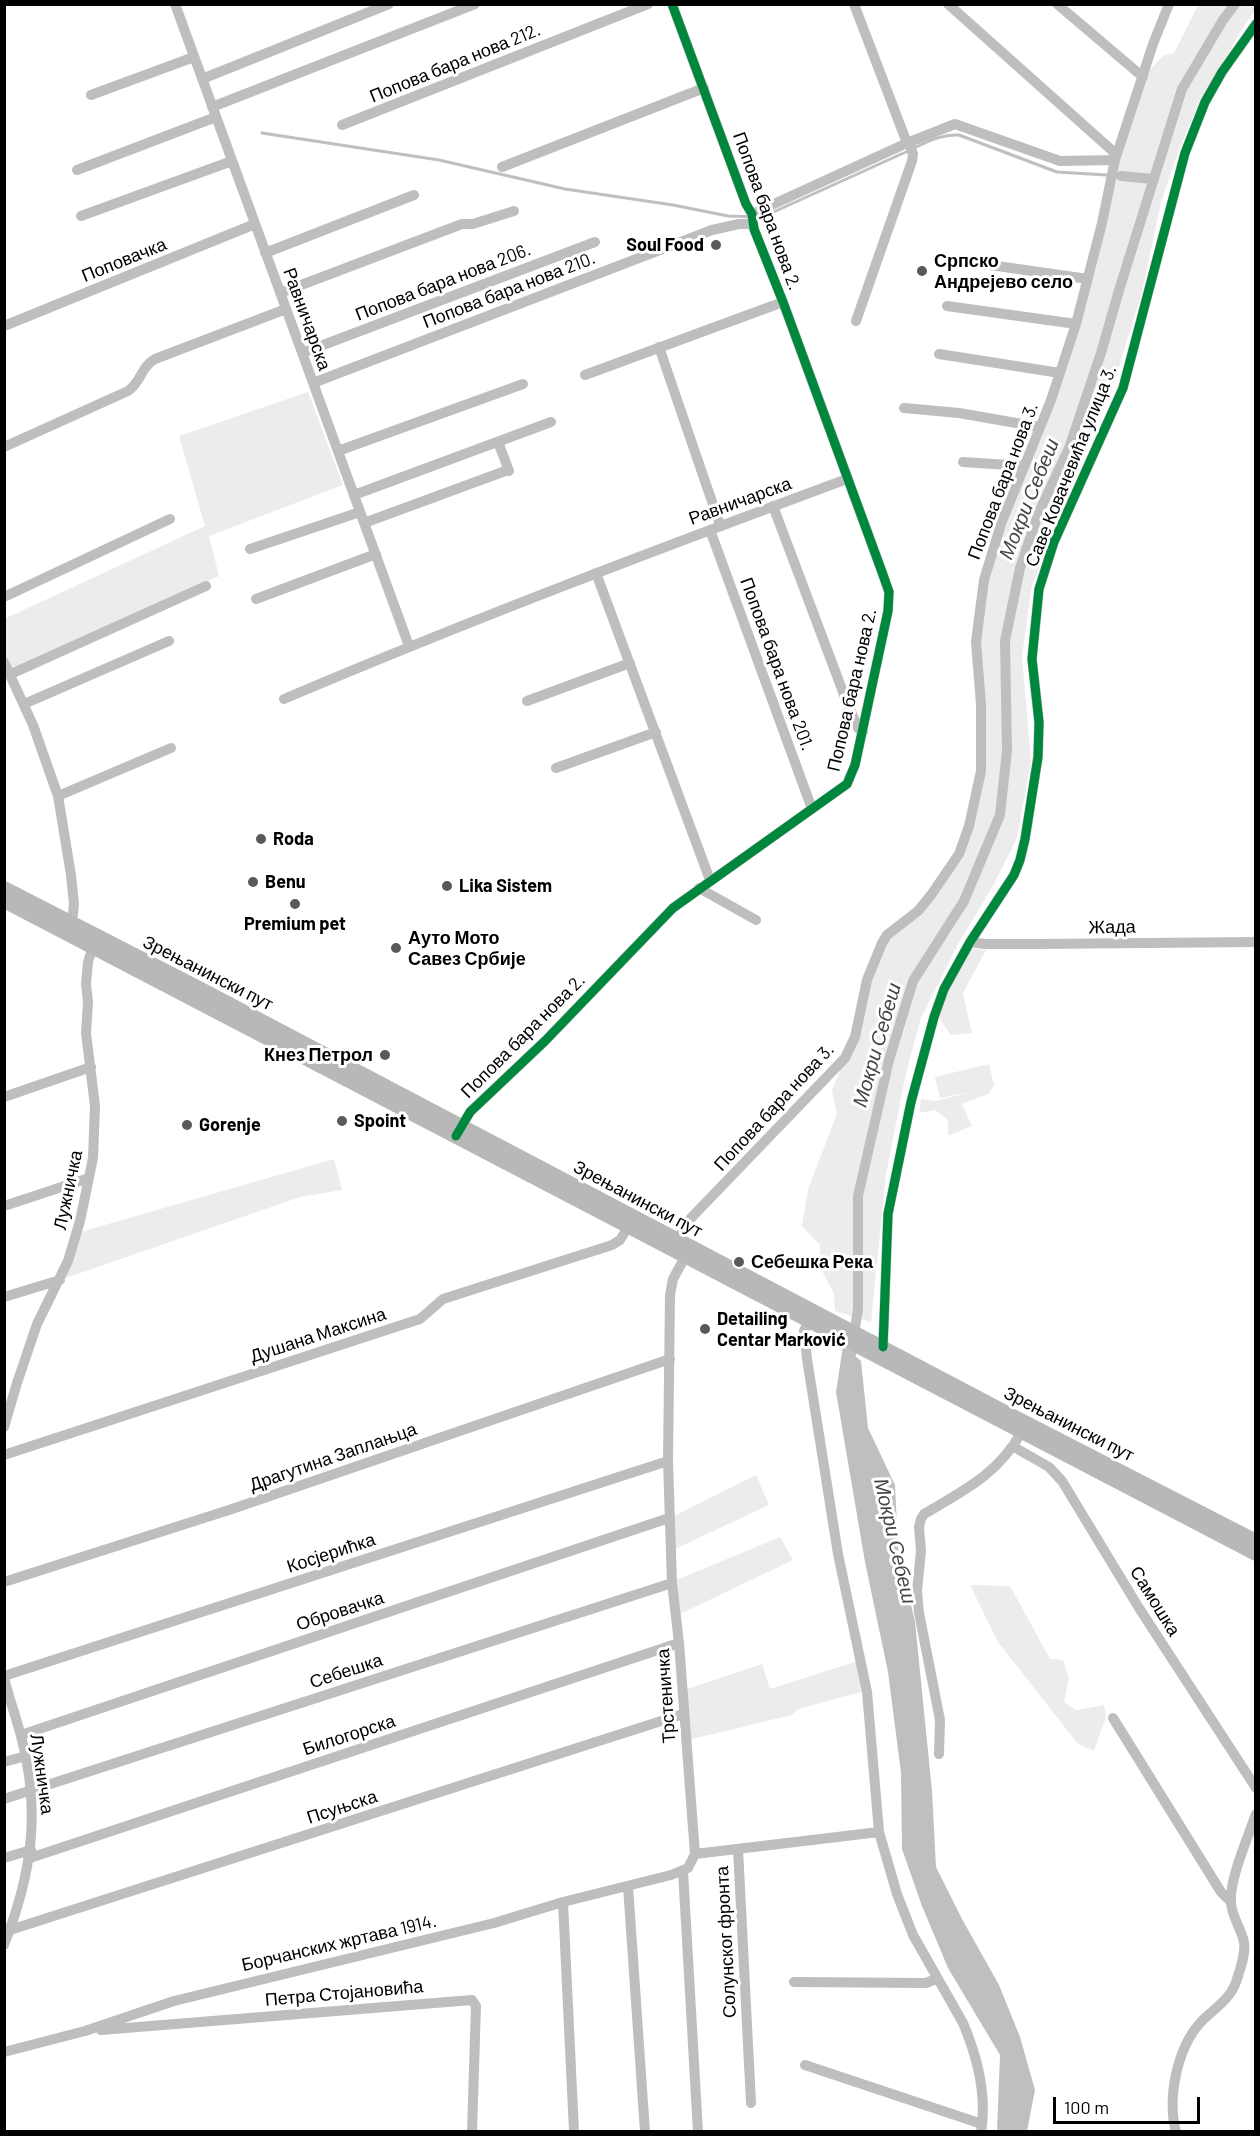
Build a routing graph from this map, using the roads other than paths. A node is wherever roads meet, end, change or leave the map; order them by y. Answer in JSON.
{"nodes":[{"id":1,"x":175,"y":4,"type":"edge"},
{"id":2,"x":388,"y":4,"type":"edge"},
{"id":3,"x":475,"y":4,"type":"edge"},
{"id":4,"x":648,"y":4,"type":"edge"},
{"id":5,"x":672,"y":4,"type":"edge"},
{"id":6,"x":854,"y":4,"type":"edge"},
{"id":7,"x":948,"y":4,"type":"edge"},
{"id":8,"x":1057,"y":4,"type":"edge"},
{"id":9,"x":1169,"y":4,"type":"edge"},
{"id":10,"x":1256,"y":24,"type":"edge"},
{"id":11,"x":194,"y":57,"type":"junction"},
{"id":12,"x":1143,"y":77,"type":"junction"},
{"id":13,"x":202,"y":79,"type":"junction"},
{"id":14,"x":704,"y":88,"type":"junction"},
{"id":15,"x":91,"y":95,"type":"dead end"},
{"id":16,"x":214,"y":112,"type":"junction"},
{"id":17,"x":342,"y":125,"type":"dead end"},
{"id":18,"x":910,"y":146,"type":"junction"},
{"id":19,"x":1115,"y":157,"type":"junction"},
{"id":20,"x":232,"y":161,"type":"junction"},
{"id":21,"x":502,"y":167,"type":"dead end"},
{"id":22,"x":77,"y":170,"type":"dead end"},
{"id":23,"x":414,"y":195,"type":"dead end"},
{"id":24,"x":514,"y":211,"type":"dead end"},
{"id":25,"x":81,"y":216,"type":"dead end"},
{"id":26,"x":753,"y":219,"type":"junction"},
{"id":27,"x":255,"y":224,"type":"junction"},
{"id":28,"x":595,"y":242,"type":"dead end"},
{"id":29,"x":265,"y":253,"type":"junction"},
{"id":30,"x":962,"y":261,"type":"dead end"},
{"id":31,"x":1088,"y":279,"type":"junction"},
{"id":32,"x":280,"y":293,"type":"junction"},
{"id":33,"x":783,"y":302,"type":"junction"},
{"id":34,"x":947,"y":306,"type":"dead end"},
{"id":35,"x":286,"y":309,"type":"junction"},
{"id":36,"x":856,"y":321,"type":"dead end"},
{"id":37,"x":1076,"y":324,"type":"junction"},
{"id":38,"x":4,"y":326,"type":"edge"},
{"id":39,"x":659,"y":347,"type":"junction"},
{"id":40,"x":302,"y":353,"type":"junction"},
{"id":41,"x":939,"y":354,"type":"dead end"},
{"id":42,"x":1060,"y":373,"type":"junction"},
{"id":43,"x":585,"y":375,"type":"dead end"},
{"id":44,"x":313,"y":382,"type":"junction"},
{"id":45,"x":523,"y":384,"type":"dead end"},
{"id":46,"x":904,"y":408,"type":"dead end"},
{"id":47,"x":551,"y":422,"type":"dead end"},
{"id":48,"x":1039,"y":427,"type":"junction"},
{"id":49,"x":498,"y":442,"type":"junction"},
{"id":50,"x":4,"y":447,"type":"edge"},
{"id":51,"x":338,"y":451,"type":"junction"},
{"id":52,"x":963,"y":462,"type":"dead end"},
{"id":53,"x":1023,"y":466,"type":"junction"},
{"id":54,"x":847,"y":479,"type":"junction"},
{"id":55,"x":354,"y":495,"type":"junction"},
{"id":56,"x":773,"y":506,"type":"junction"},
{"id":57,"x":362,"y":517,"type":"junction"},
{"id":58,"x":170,"y":519,"type":"dead end"},
{"id":59,"x":715,"y":527,"type":"junction"},
{"id":60,"x":250,"y":549,"type":"dead end"},
{"id":61,"x":375,"y":554,"type":"junction"},
{"id":62,"x":596,"y":573,"type":"junction"},
{"id":63,"x":206,"y":586,"type":"dead end"},
{"id":64,"x":4,"y":597,"type":"edge"},
{"id":65,"x":256,"y":599,"type":"dead end"},
{"id":66,"x":169,"y":641,"type":"dead end"},
{"id":67,"x":409,"y":646,"type":"junction"},
{"id":68,"x":4,"y":662,"type":"edge"},
{"id":69,"x":630,"y":663,"type":"junction"},
{"id":70,"x":11,"y":675,"type":"junction"},
{"id":71,"x":284,"y":699,"type":"dead end"},
{"id":72,"x":527,"y":701,"type":"dead end"},
{"id":73,"x":24,"y":704,"type":"junction"},
{"id":74,"x":656,"y":732,"type":"junction"},
{"id":75,"x":863,"y":732,"type":"junction"},
{"id":76,"x":171,"y":748,"type":"dead end"},
{"id":77,"x":556,"y":768,"type":"dead end"},
{"id":78,"x":58,"y":796,"type":"junction"},
{"id":79,"x":812,"y":809,"type":"junction"},
{"id":80,"x":710,"y":880,"type":"junction"},
{"id":81,"x":4,"y":888,"type":"edge"},
{"id":82,"x":699,"y":888,"type":"junction"},
{"id":83,"x":4,"y":902,"type":"edge"},
{"id":84,"x":756,"y":920,"type":"dead end"},
{"id":85,"x":72,"y":923,"type":"junction"},
{"id":86,"x":970,"y":942,"type":"junction"},
{"id":87,"x":1256,"y":942,"type":"edge"},
{"id":88,"x":93,"y":947,"type":"junction"},
{"id":89,"x":91,"y":1067,"type":"junction"},
{"id":90,"x":4,"y":1097,"type":"edge"},
{"id":91,"x":459,"y":1131,"type":"junction"},
{"id":92,"x":89,"y":1178,"type":"junction"},
{"id":93,"x":4,"y":1206,"type":"edge"},
{"id":94,"x":628,"y":1227,"type":"junction"},
{"id":95,"x":677,"y":1240,"type":"junction"},
{"id":96,"x":685,"y":1257,"type":"junction"},
{"id":97,"x":60,"y":1280,"type":"junction"},
{"id":98,"x":4,"y":1297,"type":"edge"},
{"id":99,"x":812,"y":1316,"type":"junction"},
{"id":100,"x":863,"y":1342,"type":"junction"},
{"id":101,"x":883,"y":1347,"type":"junction"},
{"id":102,"x":670,"y":1359,"type":"junction"},
{"id":103,"x":17,"y":1383,"type":"junction"},
{"id":104,"x":4,"y":1387,"type":"edge"},
{"id":105,"x":4,"y":1427,"type":"edge"},
{"id":106,"x":1021,"y":1433,"type":"junction"},
{"id":107,"x":1014,"y":1446,"type":"junction"},
{"id":108,"x":4,"y":1455,"type":"edge"},
{"id":109,"x":668,"y":1461,"type":"junction"},
{"id":110,"x":669,"y":1518,"type":"junction"},
{"id":111,"x":1256,"y":1541,"type":"edge"},
{"id":112,"x":1256,"y":1554,"type":"edge"},
{"id":113,"x":4,"y":1582,"type":"edge"},
{"id":114,"x":672,"y":1583,"type":"junction"},
{"id":115,"x":679,"y":1643,"type":"junction"},
{"id":116,"x":4,"y":1677,"type":"edge"},
{"id":117,"x":7,"y":1701,"type":"edge"},
{"id":118,"x":684,"y":1714,"type":"junction"},
{"id":119,"x":1113,"y":1718,"type":"dead end"},
{"id":120,"x":21,"y":1735,"type":"junction"},
{"id":121,"x":939,"y":1754,"type":"dead end"},
{"id":122,"x":26,"y":1756,"type":"junction"},
{"id":123,"x":4,"y":1762,"type":"edge"},
{"id":124,"x":1256,"y":1788,"type":"edge"},
{"id":125,"x":31,"y":1790,"type":"junction"},
{"id":126,"x":4,"y":1799,"type":"edge"},
{"id":127,"x":1256,"y":1814,"type":"edge"},
{"id":128,"x":879,"y":1832,"type":"junction"},
{"id":129,"x":738,"y":1849,"type":"junction"},
{"id":130,"x":31,"y":1854,"type":"junction"},
{"id":131,"x":695,"y":1854,"type":"junction"},
{"id":132,"x":4,"y":1858,"type":"edge"},
{"id":133,"x":683,"y":1871,"type":"junction"},
{"id":134,"x":628,"y":1886,"type":"junction"},
{"id":135,"x":563,"y":1902,"type":"junction"},
{"id":136,"x":1231,"y":1902,"type":"junction"},
{"id":137,"x":10,"y":1930,"type":"junction"},
{"id":138,"x":4,"y":1945,"type":"edge"},
{"id":139,"x":936,"y":1979,"type":"junction"},
{"id":140,"x":794,"y":1982,"type":"dead end"},
{"id":141,"x":86,"y":2031,"type":"junction"},
{"id":142,"x":4,"y":2052,"type":"edge"},
{"id":143,"x":805,"y":2065,"type":"dead end"},
{"id":144,"x":751,"y":2103,"type":"dead end"},
{"id":145,"x":982,"y":2128,"type":"edge"},
{"id":146,"x":472,"y":2132,"type":"edge"},
{"id":147,"x":574,"y":2132,"type":"edge"},
{"id":148,"x":645,"y":2132,"type":"edge"},
{"id":149,"x":698,"y":2132,"type":"edge"},
{"id":150,"x":1176,"y":2132,"type":"edge"}],
"edges":[{"from":1,"to":11,"type":"street","name":"Равничарска"},
{"from":2,"to":13,"type":"street"},
{"from":3,"to":16,"type":"street"},
{"from":4,"to":17,"type":"street","name":"Попова бара нова 212."},
{"from":5,"to":14,"type":"street","name":"Попова бара нова 2."},
{"from":6,"to":18,"type":"street"},
{"from":7,"to":19,"type":"street"},
{"from":8,"to":12,"type":"street"},
{"from":9,"to":12,"type":"street","name":"Попова бара нова 3."},
{"from":10,"to":86,"type":"street","name":"Саве Ковачевића улица 3."},
{"from":11,"to":13,"type":"street","name":"Равничарска"},
{"from":11,"to":15,"type":"street"},
{"from":12,"to":19,"type":"street","name":"Попова бара нова 3."},
{"from":13,"to":16,"type":"street","name":"Равничарска"},
{"from":14,"to":21,"type":"street"},
{"from":14,"to":26,"type":"street","name":"Попова бара нова 2."},
{"from":16,"to":20,"type":"street","name":"Равничарска"},
{"from":16,"to":22,"type":"street"},
{"from":18,"to":19,"type":"street","name":"Попова бара нова 210."},
{"from":18,"to":26,"type":"street","name":"Попова бара нова 210."},
{"from":18,"to":36,"type":"street"},
{"from":19,"to":31,"type":"street","name":"Попова бара нова 3."},
{"from":20,"to":25,"type":"street"},
{"from":20,"to":27,"type":"street","name":"Равничарска"},
{"from":23,"to":29,"type":"street"},
{"from":24,"to":32,"type":"street"},
{"from":26,"to":33,"type":"street","name":"Попова бара нова 2."},
{"from":26,"to":44,"type":"street","name":"Попова бара нова 210."},
{"from":27,"to":29,"type":"street","name":"Равничарска"},
{"from":27,"to":38,"type":"street","name":"Поповачка"},
{"from":28,"to":40,"type":"street","name":"Попова бара нова 206."},
{"from":29,"to":32,"type":"street","name":"Равничарска"},
{"from":30,"to":31,"type":"street"},
{"from":31,"to":37,"type":"street","name":"Попова бара нова 3."},
{"from":32,"to":35,"type":"street","name":"Равничарска"},
{"from":33,"to":39,"type":"street"},
{"from":33,"to":54,"type":"street","name":"Попова бара нова 2."},
{"from":34,"to":37,"type":"street"},
{"from":35,"to":40,"type":"street","name":"Равничарска"},
{"from":35,"to":50,"type":"street"},
{"from":37,"to":42,"type":"street","name":"Попова бара нова 3."},
{"from":39,"to":43,"type":"street"},
{"from":39,"to":59,"type":"street","name":"Попова бара нова 201."},
{"from":40,"to":44,"type":"street","name":"Равничарска"},
{"from":41,"to":42,"type":"street"},
{"from":42,"to":48,"type":"street","name":"Попова бара нова 3."},
{"from":44,"to":51,"type":"street","name":"Равничарска"},
{"from":45,"to":51,"type":"street"},
{"from":46,"to":48,"type":"street"},
{"from":47,"to":49,"type":"street"},
{"from":48,"to":53,"type":"street","name":"Попова бара нова 3."},
{"from":49,"to":55,"type":"street"},
{"from":49,"to":57,"type":"street"},
{"from":51,"to":55,"type":"street","name":"Равничарска"},
{"from":52,"to":53,"type":"street"},
{"from":53,"to":95,"type":"street","name":"Попова бара нова 3."},
{"from":54,"to":56,"type":"street","name":"Равничарска"},
{"from":54,"to":75,"type":"street","name":"Попова бара нова 2."},
{"from":55,"to":57,"type":"street","name":"Равничарска"},
{"from":56,"to":59,"type":"street","name":"Равничарска"},
{"from":56,"to":75,"type":"street"},
{"from":57,"to":60,"type":"street"},
{"from":57,"to":61,"type":"street","name":"Равничарска"},
{"from":58,"to":64,"type":"street"},
{"from":59,"to":62,"type":"street","name":"Равничарска"},
{"from":59,"to":79,"type":"street","name":"Попова бара нова 201."},
{"from":61,"to":65,"type":"street"},
{"from":61,"to":67,"type":"street","name":"Равничарска"},
{"from":62,"to":67,"type":"street","name":"Равничарска"},
{"from":62,"to":69,"type":"street"},
{"from":63,"to":70,"type":"street"},
{"from":66,"to":73,"type":"street"},
{"from":67,"to":71,"type":"street","name":"Равничарска"},
{"from":68,"to":70,"type":"street"},
{"from":69,"to":72,"type":"street"},
{"from":69,"to":74,"type":"street"},
{"from":70,"to":73,"type":"street"},
{"from":73,"to":78,"type":"street"},
{"from":74,"to":77,"type":"street"},
{"from":74,"to":80,"type":"street"},
{"from":75,"to":79,"type":"street","name":"Попова бара нова 2."},
{"from":76,"to":78,"type":"street"},
{"from":78,"to":85,"type":"street"},
{"from":79,"to":80,"type":"street","name":"Попова бара нова 2."},
{"from":80,"to":82,"type":"street","name":"Попова бара нова 2."},
{"from":81,"to":85,"type":"main road","name":"Зрењанински пут"},
{"from":82,"to":84,"type":"street"},
{"from":82,"to":91,"type":"street","name":"Попова бара нова 2."},
{"from":83,"to":88,"type":"main road","name":"Зрењанински пут"},
{"from":85,"to":91,"type":"main road","name":"Зрењанински пут"},
{"from":86,"to":87,"type":"street","name":"Жада"},
{"from":86,"to":101,"type":"street","name":"Саве Ковачевића улица 3."},
{"from":88,"to":89,"type":"street","name":"Лужничка"},
{"from":88,"to":91,"type":"main road","name":"Зрењанински пут"},
{"from":89,"to":90,"type":"street"},
{"from":89,"to":92,"type":"street","name":"Лужничка"},
{"from":91,"to":94,"type":"main road","name":"Зрењанински пут"},
{"from":91,"to":95,"type":"main road","name":"Зрењанински пут"},
{"from":92,"to":93,"type":"street"},
{"from":92,"to":97,"type":"street","name":"Лужничка"},
{"from":94,"to":96,"type":"main road","name":"Зрењанински пут"},
{"from":94,"to":108,"type":"street","name":"Душана Максина"},
{"from":95,"to":99,"type":"main road","name":"Зрењанински пут"},
{"from":96,"to":99,"type":"main road","name":"Зрењанински пут"},
{"from":96,"to":102,"type":"street","name":"Трстеничка"},
{"from":97,"to":98,"type":"street"},
{"from":97,"to":103,"type":"street","name":"Лужничка"},
{"from":99,"to":100,"type":"main road","name":"Зрењанински пут"},
{"from":99,"to":128,"type":"street"},
{"from":100,"to":101,"type":"main road","name":"Зрењанински пут"},
{"from":100,"to":106,"type":"main road","name":"Зрењанински пут"},
{"from":101,"to":111,"type":"main road","name":"Зрењанински пут"},
{"from":102,"to":109,"type":"street","name":"Трстеничка"},
{"from":102,"to":113,"type":"street","name":"Драгутина Заплањца"},
{"from":103,"to":104,"type":"street"},
{"from":103,"to":105,"type":"street","name":"Лужничка"},
{"from":106,"to":107,"type":"street","name":"Зрењанински пут"},
{"from":106,"to":112,"type":"main road","name":"Зрењанински пут"},
{"from":107,"to":121,"type":"street","name":"Зрењанински пут"},
{"from":107,"to":124,"type":"street","name":"Самошка"},
{"from":109,"to":110,"type":"street","name":"Трстеничка"},
{"from":109,"to":116,"type":"street","name":"Косјерићка"},
{"from":110,"to":114,"type":"street","name":"Трстеничка"},
{"from":110,"to":120,"type":"street","name":"Обровачка"},
{"from":114,"to":115,"type":"street","name":"Трстеничка"},
{"from":114,"to":125,"type":"street","name":"Себешка"},
{"from":115,"to":118,"type":"street","name":"Трстеничка"},
{"from":115,"to":130,"type":"street","name":"Билогорска"},
{"from":116,"to":117,"type":"street","name":"Лужничка"},
{"from":117,"to":120,"type":"street","name":"Лужничка"},
{"from":118,"to":131,"type":"street","name":"Трстеничка"},
{"from":118,"to":137,"type":"street","name":"Псуњска"},
{"from":119,"to":136,"type":"street"},
{"from":120,"to":122,"type":"street","name":"Лужничка"},
{"from":122,"to":123,"type":"street"},
{"from":122,"to":125,"type":"street","name":"Лужничка"},
{"from":125,"to":126,"type":"street","name":"Себешка"},
{"from":125,"to":130,"type":"street","name":"Лужничка"},
{"from":127,"to":136,"type":"street"},
{"from":128,"to":129,"type":"street","name":"Солунског фронта"},
{"from":128,"to":139,"type":"street"},
{"from":129,"to":131,"type":"street"},
{"from":129,"to":144,"type":"street","name":"Солунског фронта"},
{"from":130,"to":132,"type":"street","name":"Билогорска"},
{"from":130,"to":137,"type":"street","name":"Лужничка"},
{"from":131,"to":133,"type":"street"},
{"from":133,"to":134,"type":"street","name":"Борчанских жртава 1914."},
{"from":133,"to":149,"type":"street"},
{"from":134,"to":135,"type":"street","name":"Борчанских жртава 1914."},
{"from":134,"to":148,"type":"street"},
{"from":135,"to":141,"type":"street","name":"Борчанских жртава 1914."},
{"from":135,"to":147,"type":"street"},
{"from":136,"to":150,"type":"street"},
{"from":137,"to":138,"type":"street","name":"Лужничка"},
{"from":139,"to":140,"type":"street"},
{"from":139,"to":145,"type":"street"},
{"from":141,"to":142,"type":"street","name":"Борчанских жртава 1914."},
{"from":141,"to":146,"type":"street","name":"Петра Стојановића"},
{"from":143,"to":145,"type":"street"}]}
